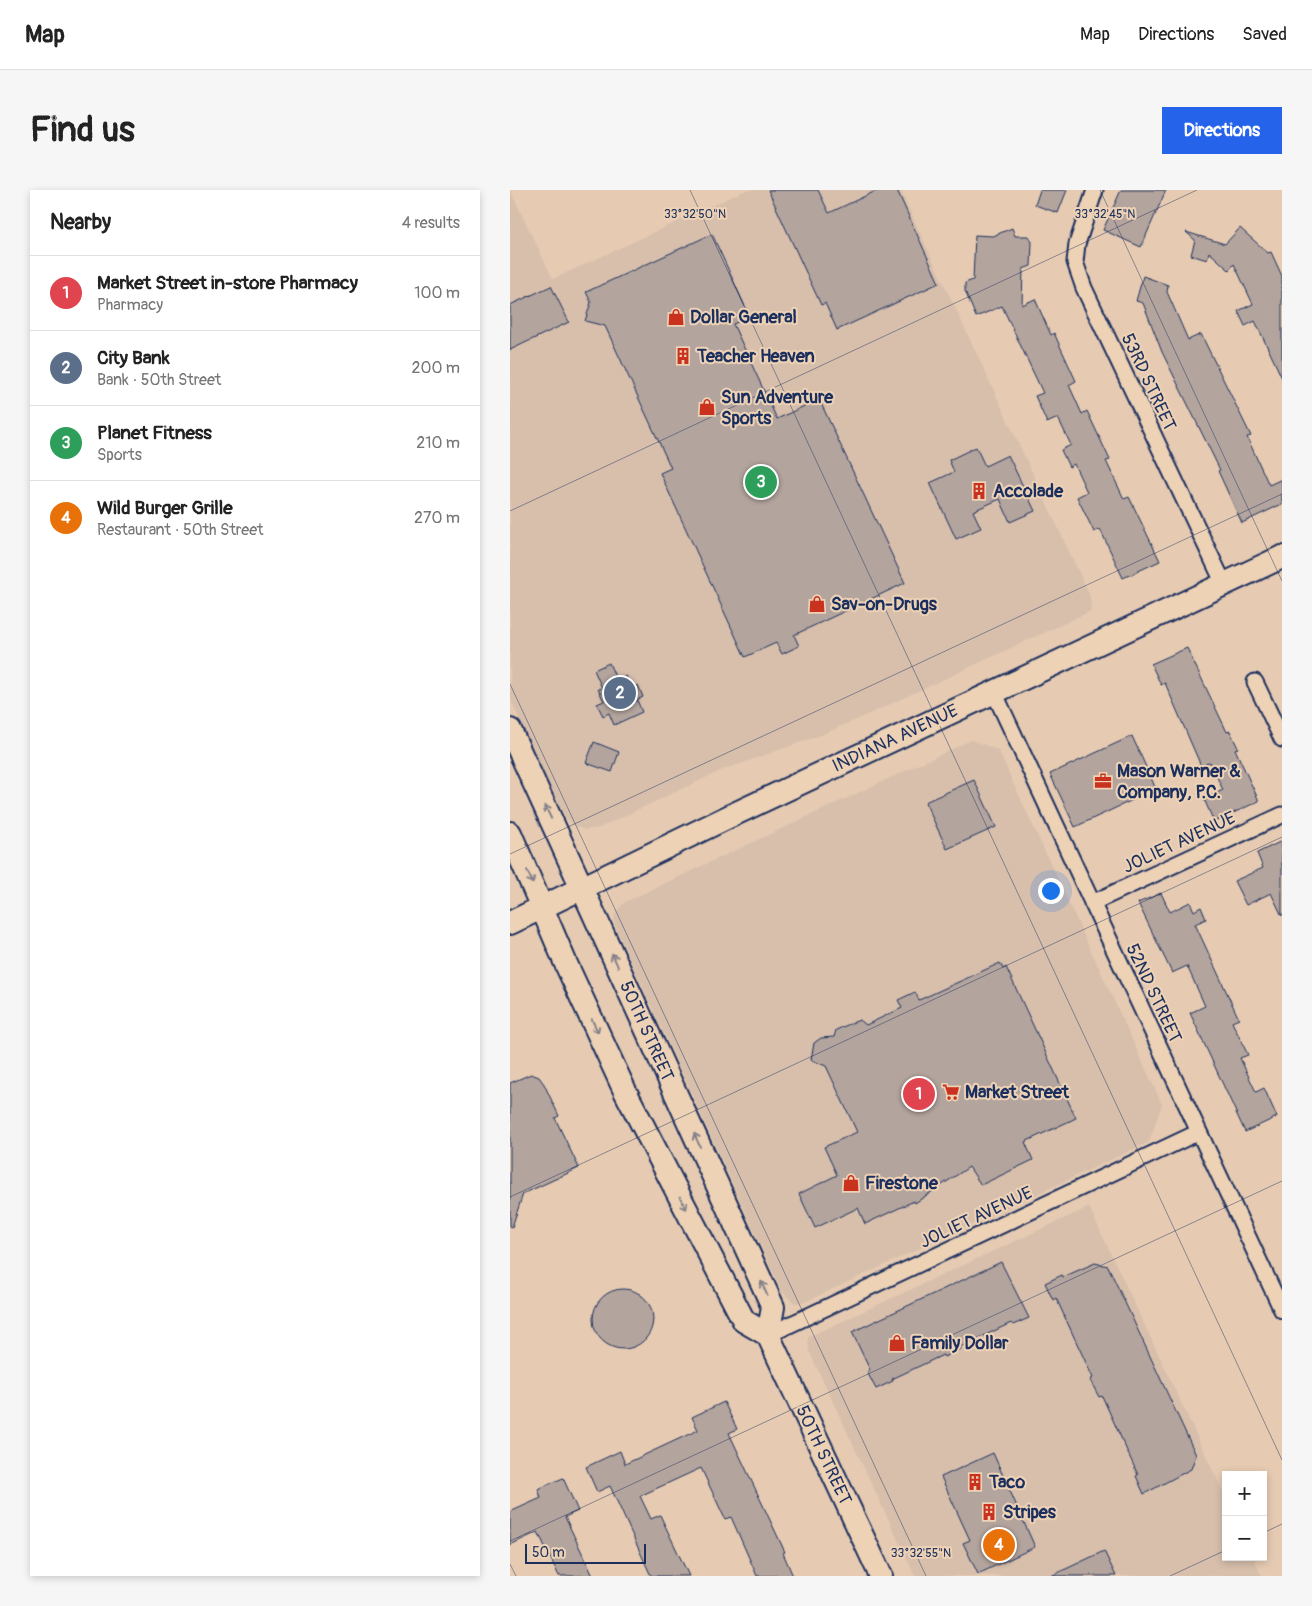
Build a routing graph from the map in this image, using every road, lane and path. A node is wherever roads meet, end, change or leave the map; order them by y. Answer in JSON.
{"nodes":[{"id":1,"x":1094,"y":190,"type":"edge"},
{"id":2,"x":1282,"y":557,"type":"edge"},
{"id":3,"x":1224,"y":584,"type":"junction"},
{"id":4,"x":1255,"y":682,"type":"dead end"},
{"id":5,"x":994,"y":692,"type":"junction"},
{"id":6,"x":510,"y":730,"type":"edge"},
{"id":7,"x":1282,"y":739,"type":"edge"},
{"id":8,"x":1282,"y":815,"type":"edge"},
{"id":9,"x":510,"y":832,"type":"edge"},
{"id":10,"x":582,"y":887,"type":"junction"},
{"id":11,"x":1092,"y":903,"type":"junction"},
{"id":12,"x":542,"y":907,"type":"junction"},
{"id":13,"x":510,"y":923,"type":"edge"},
{"id":14,"x":1199,"y":1132,"type":"junction"},
{"id":15,"x":1282,"y":1310,"type":"edge"},
{"id":16,"x":768,"y":1335,"type":"junction"},
{"id":17,"x":881,"y":1576,"type":"edge"}],
"edges":[{"from":1,"to":3,"type":"street","name":"53RD STREET"},
{"from":2,"to":3,"type":"main road","name":"INDIANA AVENUE"},
{"from":3,"to":5,"type":"main road","name":"INDIANA AVENUE"},
{"from":4,"to":7,"type":"street"},
{"from":5,"to":10,"type":"main road","name":"INDIANA AVENUE"},
{"from":5,"to":11,"type":"street","name":"52ND STREET"},
{"from":10,"to":6,"type":"main road","name":"50TH STREET","one_way":true},
{"from":8,"to":11,"type":"street","name":"JOLIET AVENUE"},
{"from":9,"to":12,"type":"main road","one_way":true},
{"from":10,"to":12,"type":"main road","name":"INDIANA AVENUE"},
{"from":16,"to":10,"type":"main road","name":"50TH STREET","one_way":true},
{"from":11,"to":14,"type":"street","name":"52ND STREET"},
{"from":12,"to":13,"type":"main road","name":"INDIANA AVENUE"},
{"from":12,"to":16,"type":"main road","one_way":true},
{"from":14,"to":15,"type":"street","name":"52ND STREET"},
{"from":14,"to":16,"type":"street","name":"JOLIET AVENUE"},
{"from":16,"to":17,"type":"main road","name":"50TH STREET"}]}
